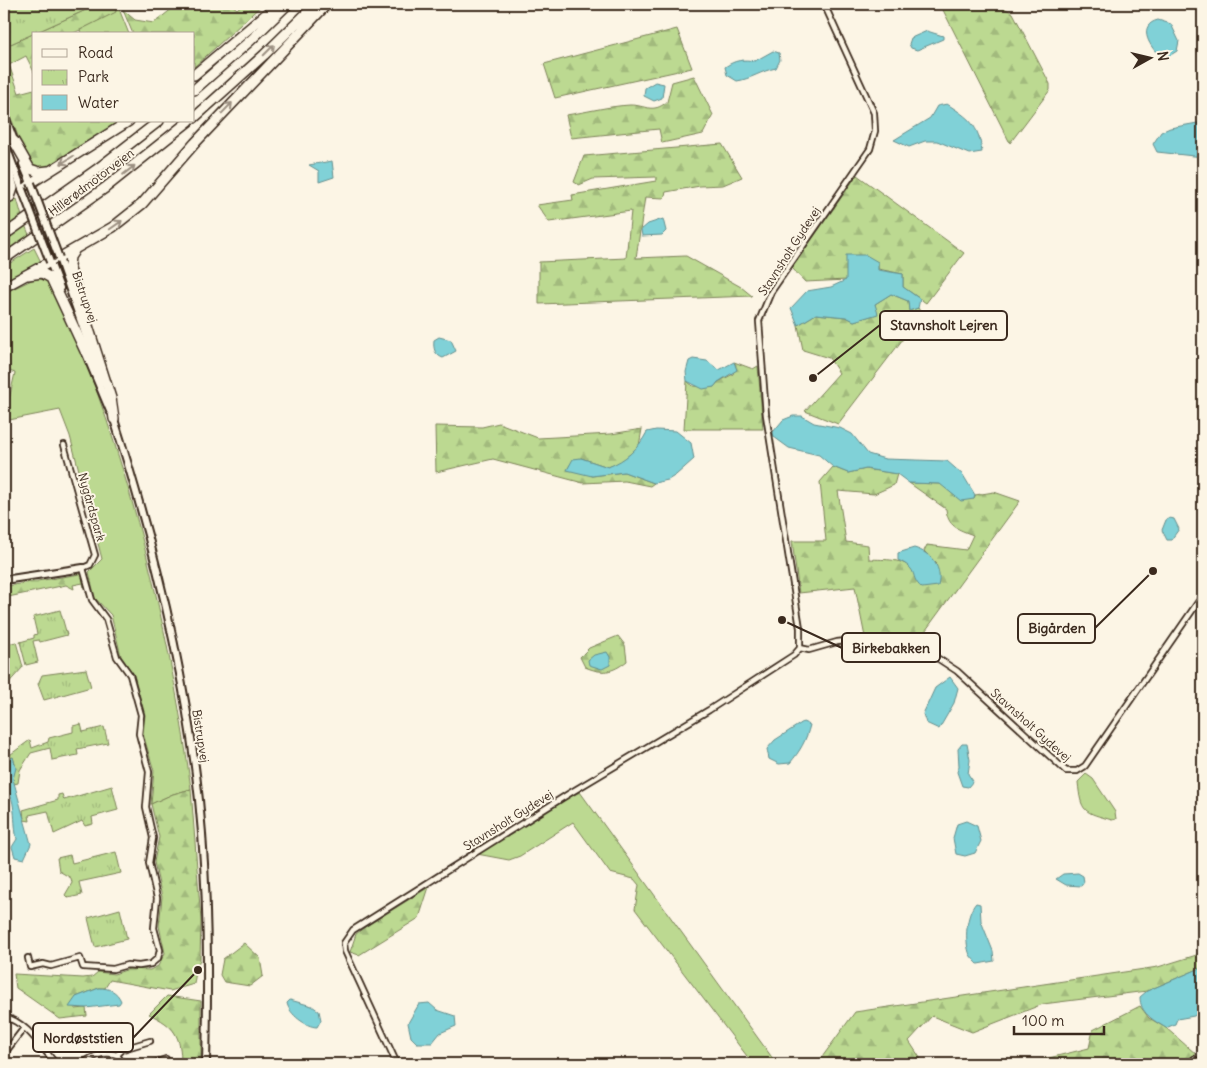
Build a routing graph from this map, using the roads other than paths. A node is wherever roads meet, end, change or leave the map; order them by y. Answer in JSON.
{"nodes":[{"id":1,"x":278,"y":4,"type":"edge"},
{"id":2,"x":288,"y":4,"type":"edge"},
{"id":3,"x":316,"y":4,"type":"edge"},
{"id":4,"x":327,"y":4,"type":"edge"},
{"id":5,"x":824,"y":4,"type":"edge"},
{"id":6,"x":195,"y":74,"type":"edge"},
{"id":7,"x":195,"y":89,"type":"edge"},
{"id":8,"x":4,"y":114,"type":"edge"},
{"id":9,"x":195,"y":117,"type":"edge"},
{"id":10,"x":127,"y":122,"type":"edge"},
{"id":11,"x":158,"y":122,"type":"edge"},
{"id":12,"x":188,"y":122,"type":"edge"},
{"id":13,"x":4,"y":141,"type":"edge"},
{"id":14,"x":14,"y":141,"type":"junction"},
{"id":15,"x":4,"y":156,"type":"edge"},
{"id":16,"x":51,"y":170,"type":"junction"},
{"id":17,"x":31,"y":183,"type":"junction"},
{"id":18,"x":22,"y":189,"type":"junction"},
{"id":19,"x":7,"y":199,"type":"edge"},
{"id":20,"x":4,"y":235,"type":"edge"},
{"id":21,"x":74,"y":251,"type":"junction"},
{"id":22,"x":59,"y":258,"type":"junction"},
{"id":23,"x":4,"y":259,"type":"edge"},
{"id":24,"x":50,"y":262,"type":"junction"},
{"id":25,"x":28,"y":275,"type":"junction"},
{"id":26,"x":4,"y":287,"type":"edge"},
{"id":27,"x":85,"y":351,"type":"junction"},
{"id":28,"x":114,"y":419,"type":"junction"},
{"id":29,"x":64,"y":445,"type":"dead end"},
{"id":30,"x":83,"y":568,"type":"junction"},
{"id":31,"x":4,"y":580,"type":"edge"},
{"id":32,"x":1203,"y":595,"type":"edge"},
{"id":33,"x":800,"y":648,"type":"junction"},
{"id":34,"x":28,"y":958,"type":"dead end"},
{"id":35,"x":4,"y":1017,"type":"edge"},
{"id":36,"x":24,"y":1028,"type":"junction"},
{"id":37,"x":150,"y":1041,"type":"dead end"},
{"id":38,"x":4,"y":1054,"type":"edge"},
{"id":39,"x":117,"y":1055,"type":"junction"},
{"id":40,"x":166,"y":1059,"type":"dead end"},
{"id":41,"x":1194,"y":1059,"type":"dead end"},
{"id":42,"x":56,"y":1064,"type":"edge"},
{"id":43,"x":82,"y":1064,"type":"edge"},
{"id":44,"x":123,"y":1064,"type":"edge"},
{"id":45,"x":151,"y":1064,"type":"edge"},
{"id":46,"x":206,"y":1064,"type":"edge"},
{"id":47,"x":397,"y":1064,"type":"edge"},
{"id":48,"x":1201,"y":1064,"type":"edge"}],
"edges":[{"from":1,"to":6,"type":"highway"},
{"from":2,"to":7,"type":"highway"},
{"from":9,"to":3,"type":"highway","one_way":true},
{"from":21,"to":4,"type":"highway","one_way":true},
{"from":5,"to":33,"type":"street","name":"Stavnsholt Gydevej"},
{"from":8,"to":14,"type":"main road","name":"Bistrupvej"},
{"from":10,"to":16,"type":"highway","one_way":true},
{"from":11,"to":20,"type":"highway","name":"Hillerødmotorvejen"},
{"from":23,"to":12,"type":"highway","name":"Hillerødmotorvejen","one_way":true},
{"from":13,"to":18,"type":"main road","name":"Bistrupvej"},
{"from":14,"to":16,"type":"highway"},
{"from":14,"to":17,"type":"main road","name":"Bistrupvej"},
{"from":15,"to":19,"type":"highway"},
{"from":16,"to":17,"type":"highway"},
{"from":17,"to":18,"type":"main road"},
{"from":17,"to":22,"type":"main road","name":"Bistrupvej","bridge":true},
{"from":18,"to":19,"type":"highway"},
{"from":18,"to":24,"type":"main road","name":"Bistrupvej","bridge":true},
{"from":21,"to":22,"type":"highway"},
{"from":21,"to":28,"type":"highway"},
{"from":22,"to":24,"type":"main road"},
{"from":22,"to":28,"type":"main road","name":"Bistrupvej"},
{"from":24,"to":25,"type":"highway"},
{"from":24,"to":27,"type":"main road","name":"Bistrupvej"},
{"from":25,"to":26,"type":"highway"},
{"from":25,"to":27,"type":"highway"},
{"from":27,"to":28,"type":"main road","name":"Bistrupvej"},
{"from":28,"to":46,"type":"main road","name":"Bistrupvej"},
{"from":29,"to":30,"type":"street","name":"Nygårdspark"},
{"from":30,"to":31,"type":"main road"},
{"from":30,"to":34,"type":"street"},
{"from":32,"to":33,"type":"street","name":"Stavnsholt Gydevej"},
{"from":33,"to":47,"type":"street","name":"Stavnsholt Gydevej"},
{"from":35,"to":36,"type":"street"},
{"from":36,"to":38,"type":"street"},
{"from":36,"to":42,"type":"street"},
{"from":37,"to":39,"type":"street"},
{"from":39,"to":43,"type":"street"},
{"from":39,"to":44,"type":"street"},
{"from":40,"to":45,"type":"street"},
{"from":41,"to":48,"type":"street"}]}
